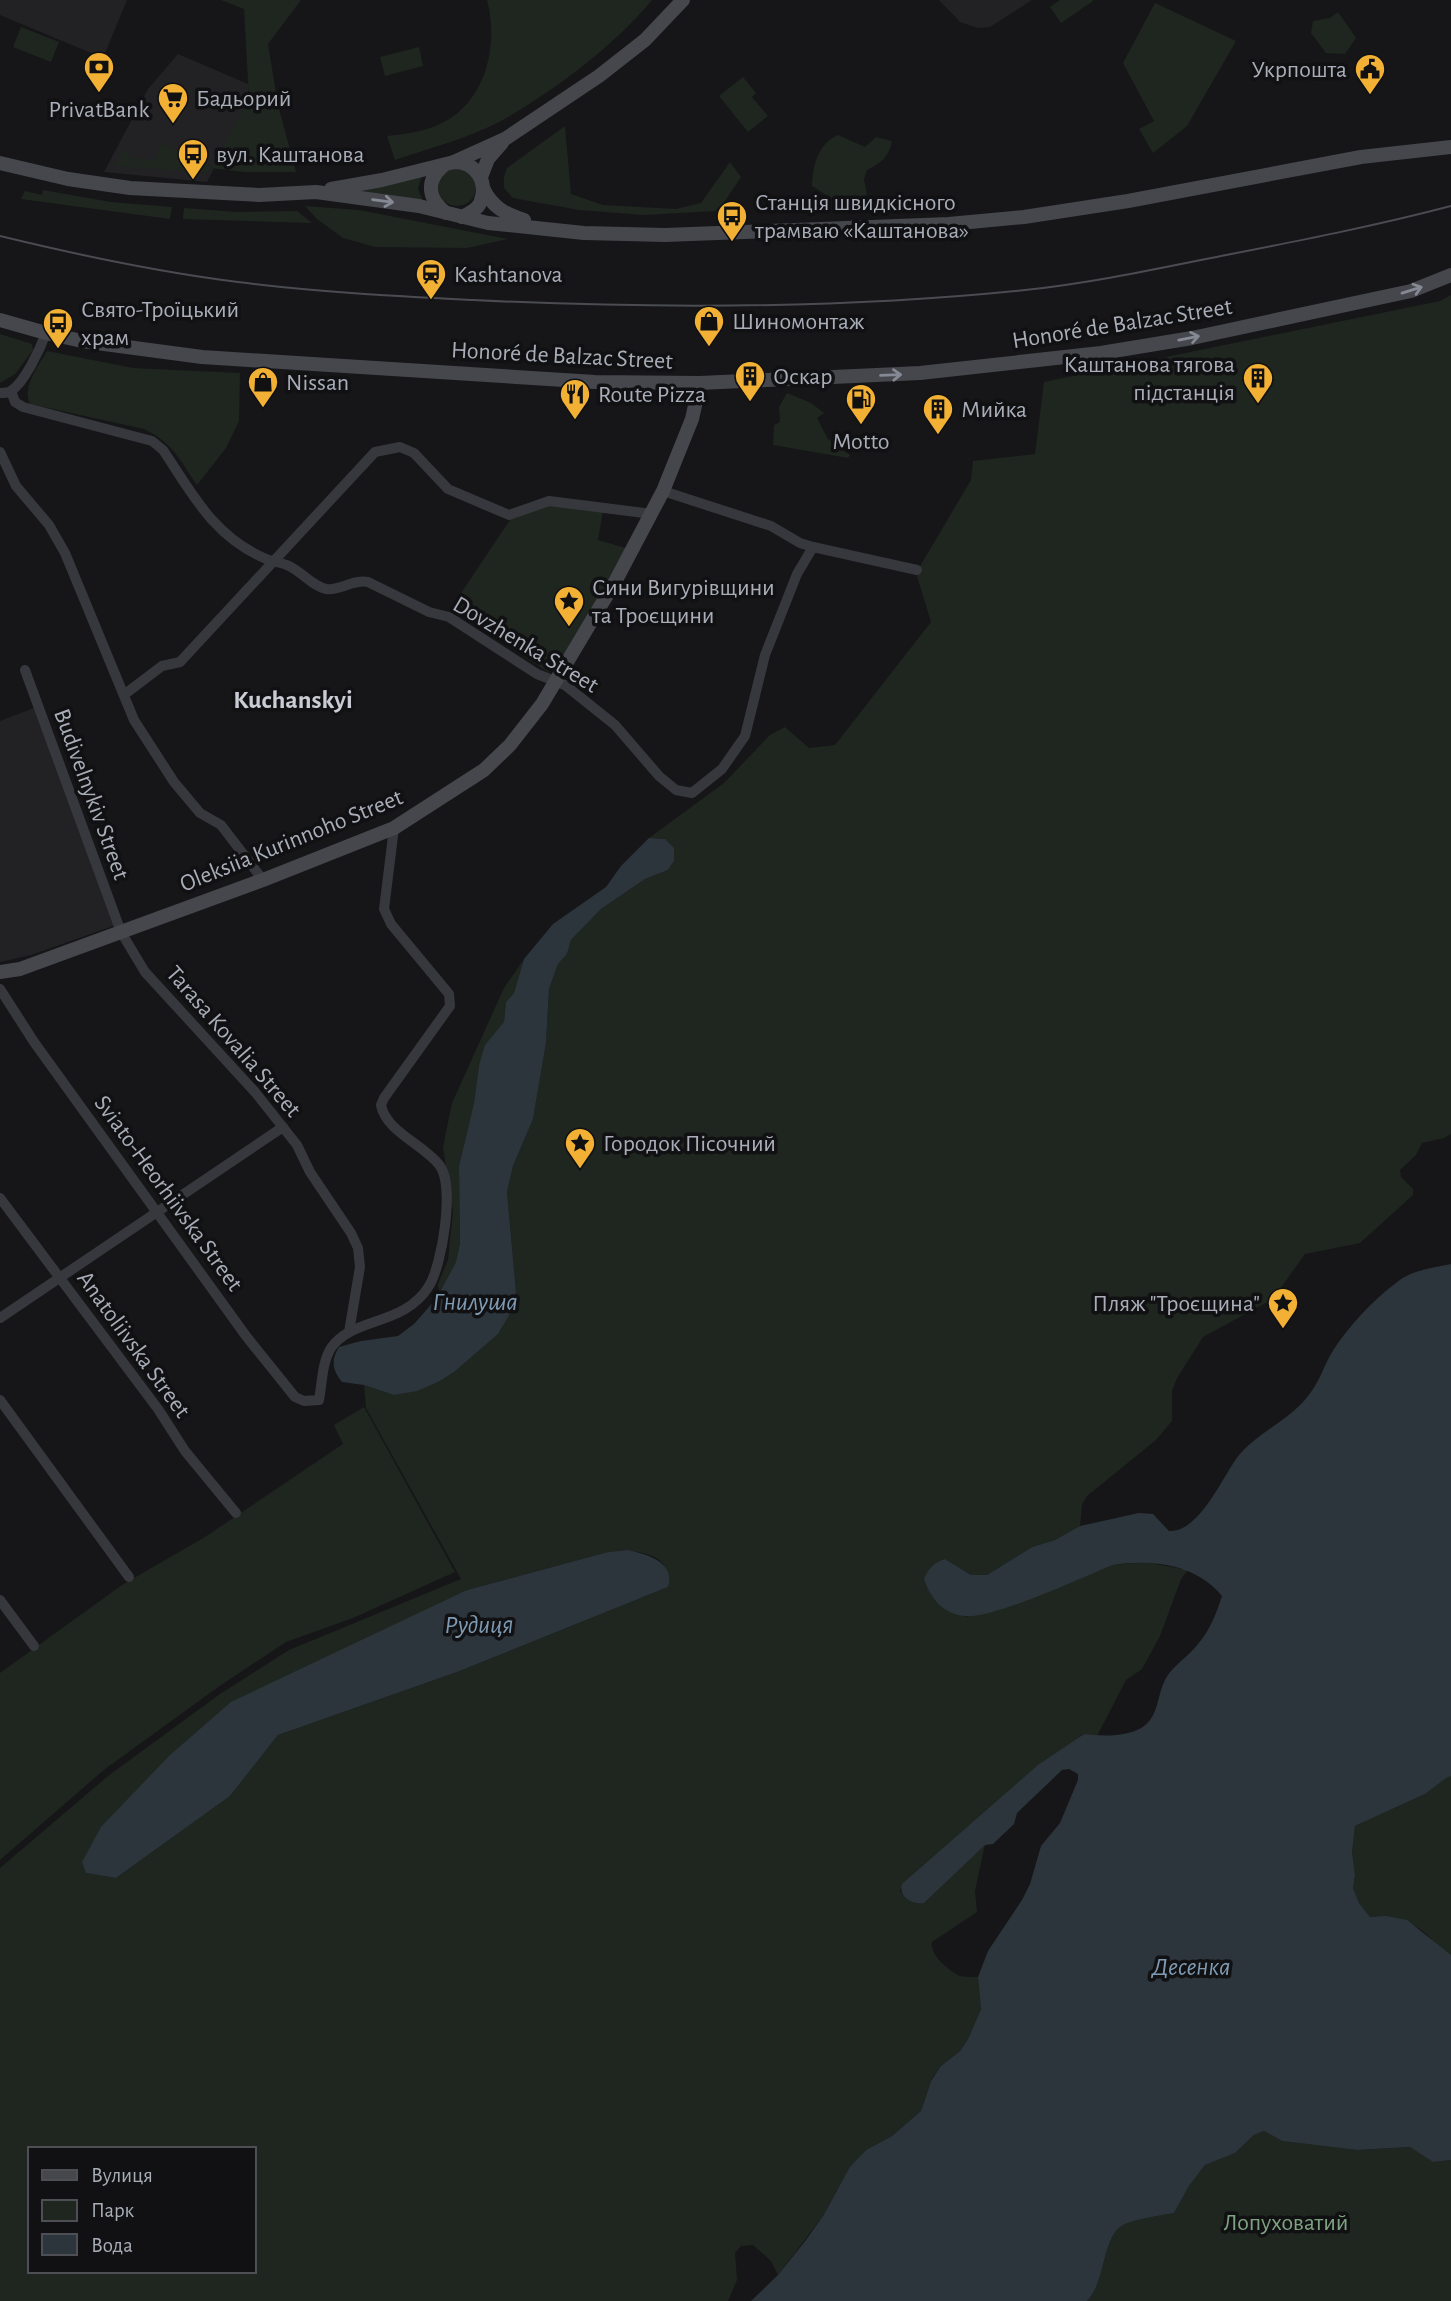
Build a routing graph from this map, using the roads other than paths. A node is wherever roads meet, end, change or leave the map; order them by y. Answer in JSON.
{"nodes":[{"id":1,"x":683,"y":0,"type":"edge"},
{"id":2,"x":505,"y":139,"type":"junction"},
{"id":3,"x":1451,"y":147,"type":"edge"},
{"id":4,"x":0,"y":163,"type":"edge"},
{"id":5,"x":449,"y":163,"type":"junction"},
{"id":6,"x":482,"y":183,"type":"junction"},
{"id":7,"x":316,"y":192,"type":"junction"},
{"id":8,"x":455,"y":216,"type":"junction"},
{"id":9,"x":552,"y":229,"type":"junction"},
{"id":10,"x":1451,"y":275,"type":"edge"},
{"id":11,"x":0,"y":320,"type":"edge"},
{"id":12,"x":46,"y":333,"type":"junction"},
{"id":13,"x":700,"y":383,"type":"junction"},
{"id":14,"x":6,"y":392,"type":"edge"},
{"id":15,"x":0,"y":452,"type":"edge"},
{"id":16,"x":663,"y":491,"type":"junction"},
{"id":17,"x":652,"y":514,"type":"junction"},
{"id":18,"x":813,"y":547,"type":"junction"},
{"id":19,"x":275,"y":561,"type":"junction"},
{"id":20,"x":917,"y":570,"type":"dead end"},
{"id":21,"x":25,"y":670,"type":"dead end"},
{"id":22,"x":558,"y":681,"type":"junction"},
{"id":23,"x":125,"y":694,"type":"junction"},
{"id":24,"x":394,"y":828,"type":"junction"},
{"id":25,"x":263,"y":880,"type":"junction"},
{"id":26,"x":121,"y":932,"type":"junction"},
{"id":27,"x":0,"y":972,"type":"edge"},
{"id":28,"x":0,"y":989,"type":"edge"},
{"id":29,"x":283,"y":1127,"type":"junction"},
{"id":30,"x":0,"y":1198,"type":"edge"},
{"id":31,"x":157,"y":1211,"type":"junction"},
{"id":32,"x":59,"y":1279,"type":"junction"},
{"id":33,"x":0,"y":1318,"type":"edge"},
{"id":34,"x":349,"y":1332,"type":"junction"},
{"id":35,"x":0,"y":1400,"type":"edge"},
{"id":36,"x":236,"y":1513,"type":"dead end"},
{"id":37,"x":129,"y":1577,"type":"dead end"},
{"id":38,"x":0,"y":1600,"type":"edge"},
{"id":39,"x":34,"y":1646,"type":"dead end"}],
"edges":[{"from":1,"to":2,"type":"street"},
{"from":2,"to":5,"type":"street"},
{"from":2,"to":6,"type":"street"},
{"from":3,"to":9,"type":"street"},
{"from":4,"to":7,"type":"street"},
{"from":5,"to":6,"type":"street"},
{"from":5,"to":7,"type":"street"},
{"from":5,"to":8,"type":"street"},
{"from":6,"to":8,"type":"street"},
{"from":6,"to":9,"type":"street"},
{"from":7,"to":8,"type":"street","one_way":true},
{"from":8,"to":9,"type":"street"},
{"from":13,"to":10,"type":"street","name":"Honoré de Balzac Street","one_way":true},
{"from":11,"to":12,"type":"street","name":"Honoré de Balzac Street"},
{"from":12,"to":13,"type":"street","name":"Honoré de Balzac Street"},
{"from":12,"to":14,"type":"street"},
{"from":13,"to":16,"type":"street","name":"Oleksiia Kurinnoho Street"},
{"from":14,"to":19,"type":"street","name":"Dovzhenka Street"},
{"from":15,"to":23,"type":"street"},
{"from":16,"to":17,"type":"street","name":"Oleksiia Kurinnoho Street"},
{"from":16,"to":18,"type":"street"},
{"from":17,"to":19,"type":"street"},
{"from":17,"to":22,"type":"street","name":"Oleksiia Kurinnoho Street"},
{"from":18,"to":20,"type":"street"},
{"from":18,"to":22,"type":"street","name":"Dovzhenka Street"},
{"from":19,"to":22,"type":"street","name":"Dovzhenka Street"},
{"from":19,"to":23,"type":"street"},
{"from":21,"to":26,"type":"street","name":"Budivelnykiv Street"},
{"from":22,"to":24,"type":"street","name":"Oleksiia Kurinnoho Street"},
{"from":23,"to":25,"type":"street"},
{"from":24,"to":25,"type":"street","name":"Oleksiia Kurinnoho Street"},
{"from":24,"to":34,"type":"street"},
{"from":25,"to":26,"type":"street","name":"Oleksiia Kurinnoho Street"},
{"from":26,"to":27,"type":"street","name":"Oleksiia Kurinnoho Street"},
{"from":26,"to":29,"type":"street","name":"Tarasa Kovalia Street"},
{"from":28,"to":31,"type":"street","name":"Sviato-Heorhiivska Street"},
{"from":29,"to":31,"type":"street"},
{"from":29,"to":34,"type":"street","name":"Tarasa Kovalia Street"},
{"from":30,"to":32,"type":"street","name":"Anatoliivska Street"},
{"from":31,"to":32,"type":"street"},
{"from":31,"to":34,"type":"street","name":"Sviato-Heorhiivska Street"},
{"from":32,"to":33,"type":"street"},
{"from":32,"to":36,"type":"street","name":"Anatoliivska Street"},
{"from":35,"to":37,"type":"street"},
{"from":38,"to":39,"type":"street"}]}
